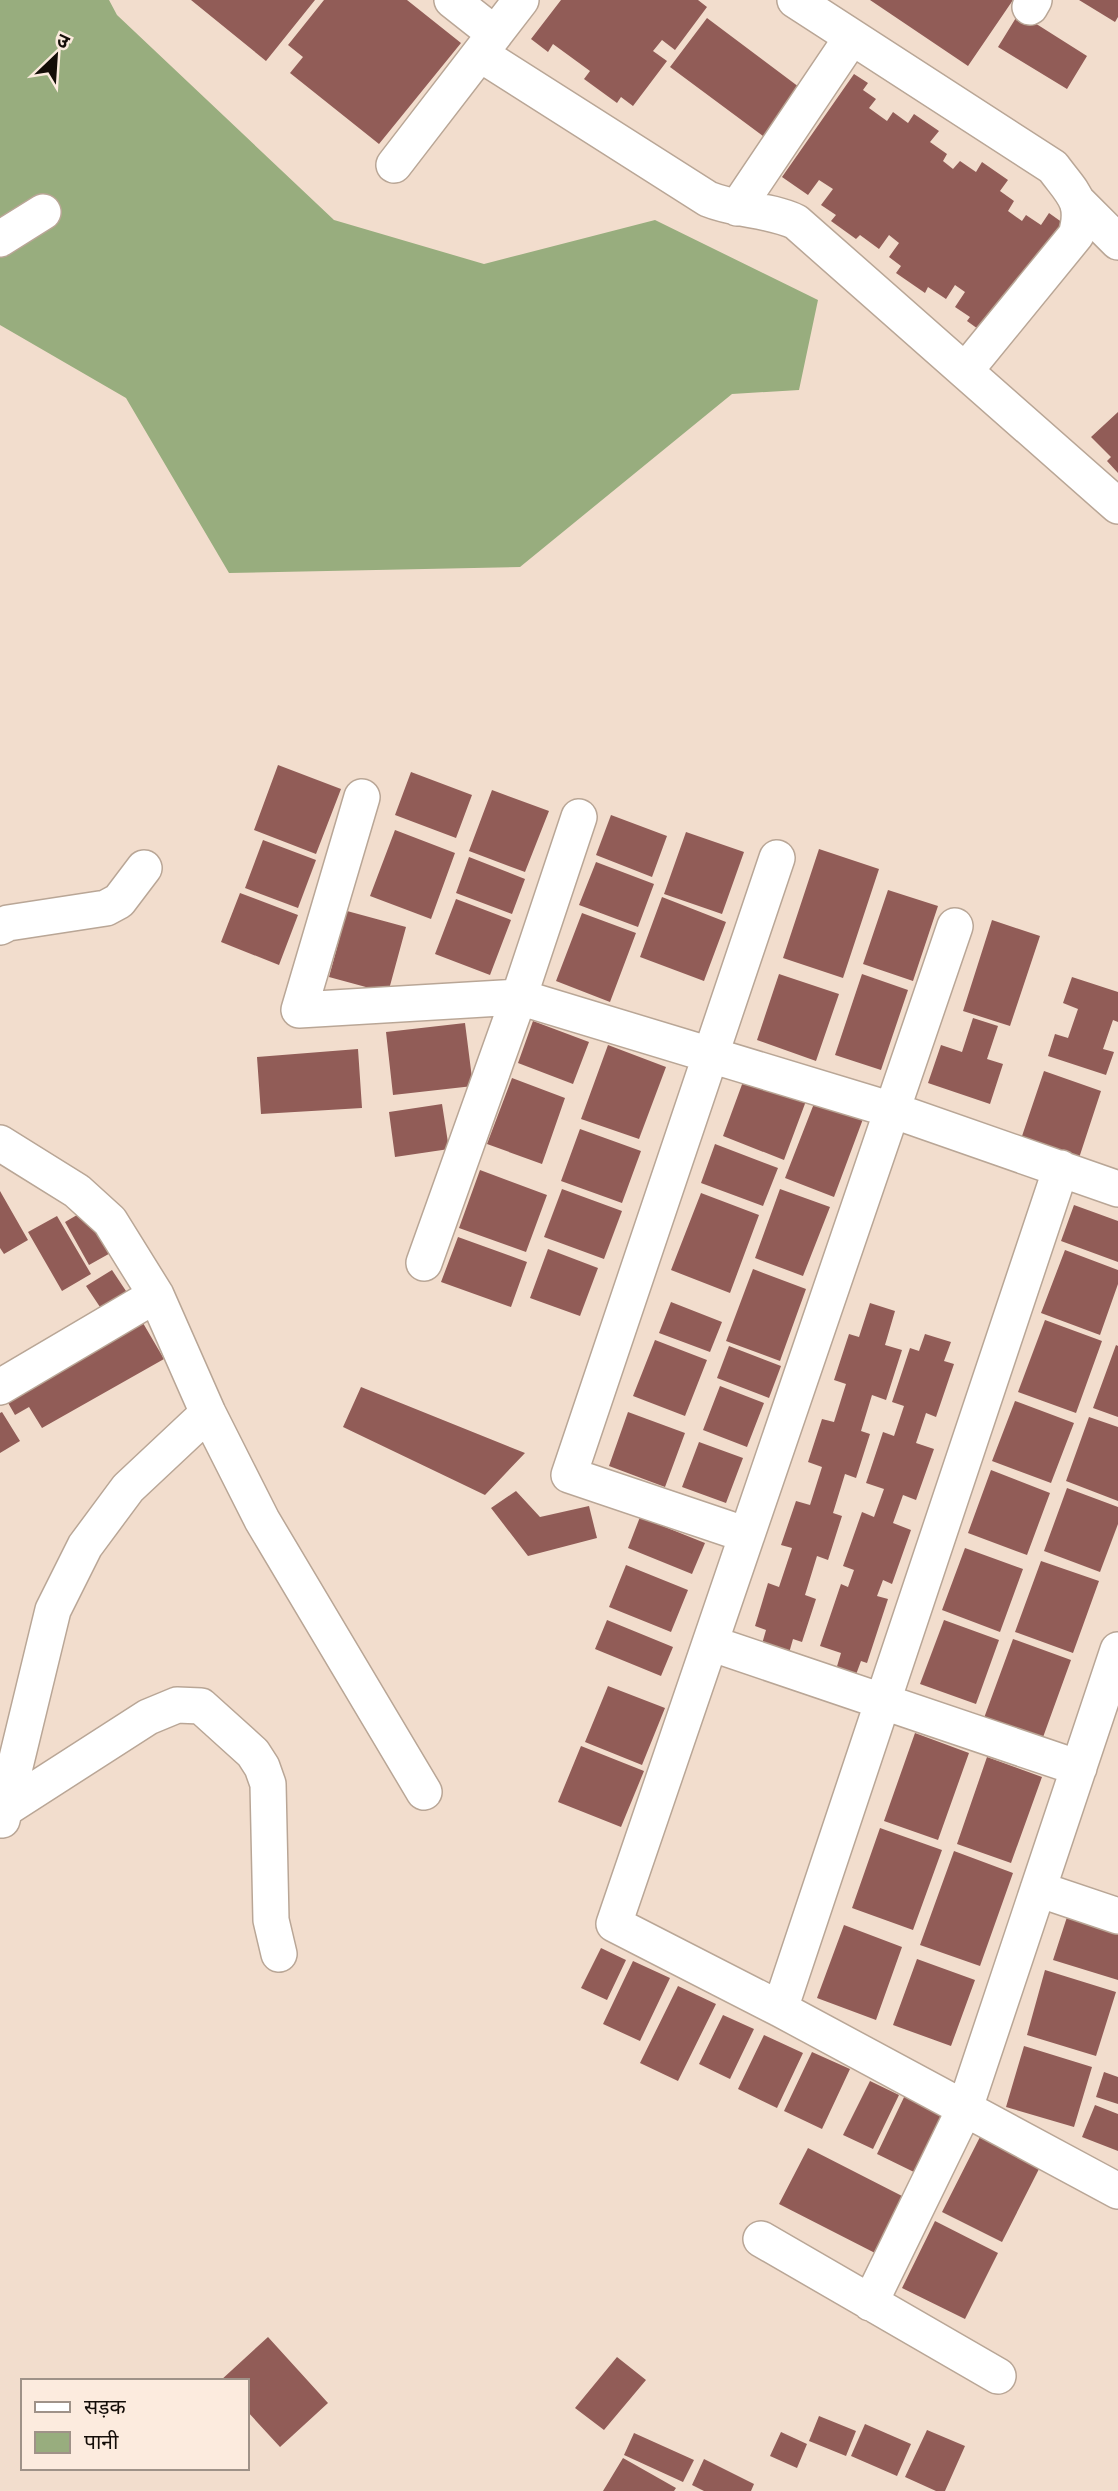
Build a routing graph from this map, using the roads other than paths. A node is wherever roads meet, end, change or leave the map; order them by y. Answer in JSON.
{"nodes":[{"id":1,"x":452,"y":0,"type":"edge"},
{"id":2,"x":521,"y":0,"type":"edge"},
{"id":3,"x":795,"y":0,"type":"edge"},
{"id":4,"x":852,"y":37,"type":"junction"},
{"id":5,"x":488,"y":44,"type":"junction"},
{"id":6,"x":394,"y":165,"type":"dead end"},
{"id":7,"x":1078,"y":202,"type":"junction"},
{"id":8,"x":737,"y":208,"type":"junction"},
{"id":9,"x":43,"y":212,"type":"dead end"},
{"id":10,"x":0,"y":239,"type":"edge"},
{"id":11,"x":1118,"y":242,"type":"edge"},
{"id":12,"x":965,"y":371,"type":"junction"},
{"id":13,"x":1118,"y":506,"type":"edge"},
{"id":14,"x":362,"y":797,"type":"dead end"},
{"id":15,"x":579,"y":817,"type":"dead end"},
{"id":16,"x":777,"y":859,"type":"dead end"},
{"id":17,"x":144,"y":868,"type":"dead end"},
{"id":18,"x":955,"y":926,"type":"dead end"},
{"id":19,"x":0,"y":927,"type":"edge"},
{"id":20,"x":519,"y":997,"type":"junction"},
{"id":21,"x":709,"y":1056,"type":"junction"},
{"id":22,"x":892,"y":1110,"type":"junction"},
{"id":23,"x":0,"y":1143,"type":"edge"},
{"id":24,"x":1061,"y":1168,"type":"junction"},
{"id":25,"x":1117,"y":1185,"type":"edge"},
{"id":26,"x":424,"y":1263,"type":"dead end"},
{"id":27,"x":156,"y":1295,"type":"junction"},
{"id":28,"x":0,"y":1387,"type":"edge"},
{"id":29,"x":208,"y":1413,"type":"junction"},
{"id":30,"x":747,"y":1535,"type":"junction"},
{"id":31,"x":710,"y":1643,"type":"junction"},
{"id":32,"x":1118,"y":1653,"type":"edge"},
{"id":33,"x":883,"y":1701,"type":"junction"},
{"id":34,"x":1079,"y":1768,"type":"junction"},
{"id":35,"x":425,"y":1792,"type":"dead end"},
{"id":36,"x":2,"y":1819,"type":"edge"},
{"id":37,"x":1038,"y":1889,"type":"junction"},
{"id":38,"x":1118,"y":1916,"type":"edge"},
{"id":39,"x":279,"y":1954,"type":"dead end"},
{"id":40,"x":780,"y":2009,"type":"junction"},
{"id":41,"x":965,"y":2108,"type":"junction"},
{"id":42,"x":1118,"y":2191,"type":"edge"},
{"id":43,"x":761,"y":2239,"type":"dead end"},
{"id":44,"x":870,"y":2303,"type":"junction"},
{"id":45,"x":999,"y":2376,"type":"dead end"}],
"edges":[{"from":1,"to":5,"type":"street"},
{"from":2,"to":5,"type":"street"},
{"from":3,"to":4,"type":"street"},
{"from":4,"to":7,"type":"street"},
{"from":4,"to":8,"type":"street"},
{"from":5,"to":6,"type":"street"},
{"from":5,"to":8,"type":"street"},
{"from":7,"to":11,"type":"street"},
{"from":7,"to":12,"type":"street"},
{"from":8,"to":12,"type":"street"},
{"from":9,"to":10,"type":"street"},
{"from":12,"to":13,"type":"street"},
{"from":14,"to":20,"type":"street"},
{"from":15,"to":20,"type":"street"},
{"from":16,"to":21,"type":"street"},
{"from":17,"to":19,"type":"street"},
{"from":18,"to":22,"type":"street"},
{"from":20,"to":21,"type":"street"},
{"from":20,"to":26,"type":"street"},
{"from":21,"to":22,"type":"street"},
{"from":21,"to":30,"type":"street"},
{"from":22,"to":24,"type":"street"},
{"from":22,"to":30,"type":"street"},
{"from":23,"to":27,"type":"street"},
{"from":24,"to":25,"type":"street"},
{"from":24,"to":33,"type":"street"},
{"from":27,"to":28,"type":"street"},
{"from":27,"to":29,"type":"street"},
{"from":29,"to":35,"type":"street"},
{"from":29,"to":36,"type":"street"},
{"from":30,"to":31,"type":"street"},
{"from":31,"to":33,"type":"street"},
{"from":31,"to":40,"type":"street"},
{"from":32,"to":34,"type":"street"},
{"from":33,"to":34,"type":"street"},
{"from":33,"to":40,"type":"street"},
{"from":34,"to":37,"type":"street"},
{"from":36,"to":39,"type":"street"},
{"from":37,"to":38,"type":"street"},
{"from":37,"to":41,"type":"street"},
{"from":40,"to":41,"type":"street"},
{"from":41,"to":42,"type":"street"},
{"from":41,"to":44,"type":"street"},
{"from":43,"to":44,"type":"street"},
{"from":44,"to":45,"type":"street"}]}
